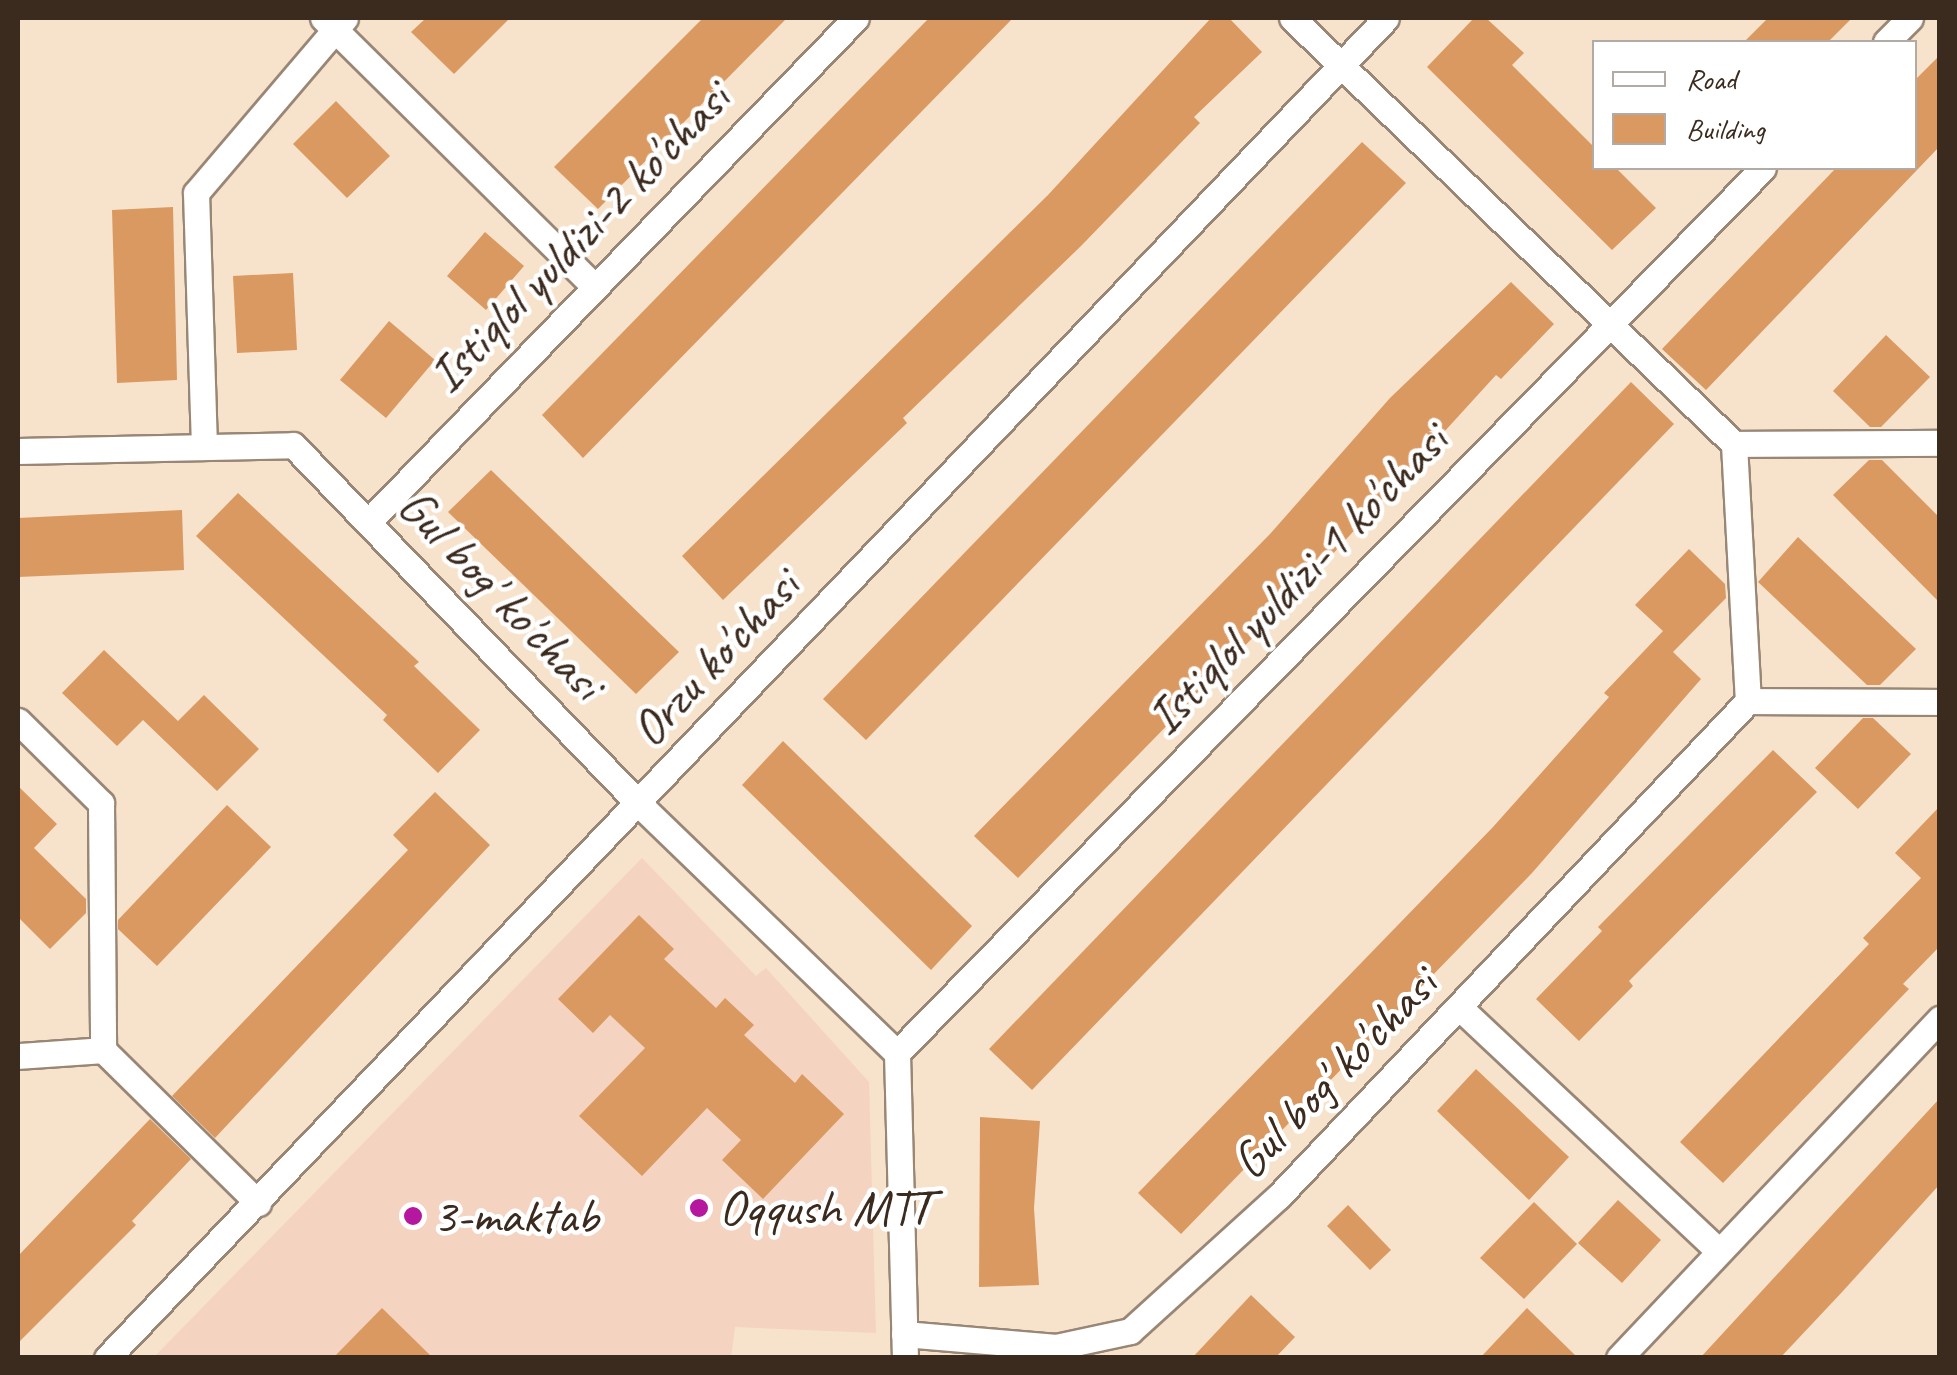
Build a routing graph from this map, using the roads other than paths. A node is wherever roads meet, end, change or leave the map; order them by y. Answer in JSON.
{"nodes":[{"id":1,"x":856,"y":18,"type":"edge"},
{"id":2,"x":1292,"y":18,"type":"edge"},
{"id":3,"x":1386,"y":18,"type":"edge"},
{"id":4,"x":1910,"y":18,"type":"edge"},
{"id":5,"x":334,"y":21,"type":"edge"},
{"id":6,"x":1888,"y":40,"type":"edge"},
{"id":7,"x":1342,"y":64,"type":"junction"},
{"id":8,"x":1761,"y":170,"type":"edge"},
{"id":9,"x":592,"y":284,"type":"junction"},
{"id":10,"x":1608,"y":324,"type":"junction"},
{"id":11,"x":1940,"y":443,"type":"edge"},
{"id":12,"x":1734,"y":444,"type":"junction"},
{"id":13,"x":204,"y":446,"type":"junction"},
{"id":14,"x":18,"y":451,"type":"edge"},
{"id":15,"x":370,"y":521,"type":"junction"},
{"id":16,"x":1748,"y":701,"type":"junction"},
{"id":17,"x":1940,"y":702,"type":"edge"},
{"id":18,"x":18,"y":720,"type":"edge"},
{"id":19,"x":640,"y":806,"type":"junction"},
{"id":20,"x":1460,"y":1008,"type":"junction"},
{"id":21,"x":1940,"y":1019,"type":"edge"},
{"id":22,"x":102,"y":1050,"type":"junction"},
{"id":23,"x":897,"y":1053,"type":"junction"},
{"id":24,"x":18,"y":1056,"type":"edge"},
{"id":25,"x":258,"y":1203,"type":"junction"},
{"id":26,"x":1720,"y":1251,"type":"junction"},
{"id":27,"x":905,"y":1346,"type":"edge"},
{"id":28,"x":107,"y":1358,"type":"edge"},
{"id":29,"x":1619,"y":1358,"type":"edge"}],
"edges":[{"from":1,"to":9,"type":"street","name":"Istiqlol yuldizi-2 ko'chasi"},
{"from":2,"to":7,"type":"street"},
{"from":3,"to":7,"type":"street","name":"Orzu ko'chasi"},
{"from":4,"to":6,"type":"street"},
{"from":5,"to":9,"type":"street"},
{"from":5,"to":13,"type":"street"},
{"from":7,"to":10,"type":"street"},
{"from":7,"to":19,"type":"street","name":"Orzu ko'chasi"},
{"from":8,"to":10,"type":"street","name":"Istiqlol yuldizi-1 ko'chasi"},
{"from":9,"to":15,"type":"street","name":"Istiqlol yuldizi-2 ko'chasi"},
{"from":10,"to":12,"type":"street"},
{"from":10,"to":23,"type":"street","name":"Istiqlol yuldizi-1 ko'chasi"},
{"from":11,"to":12,"type":"street"},
{"from":12,"to":16,"type":"street"},
{"from":13,"to":14,"type":"street","name":"Gul bog' ko'chasi"},
{"from":13,"to":15,"type":"street","name":"Gul bog' ko'chasi"},
{"from":15,"to":19,"type":"street","name":"Gul bog' ko'chasi"},
{"from":16,"to":17,"type":"street"},
{"from":16,"to":20,"type":"street","name":"Gul bog' ko'chasi"},
{"from":18,"to":22,"type":"street"},
{"from":19,"to":23,"type":"street","name":"Gul bog' ko'chasi"},
{"from":19,"to":25,"type":"street","name":"Orzu ko'chasi"},
{"from":20,"to":26,"type":"street"},
{"from":20,"to":27,"type":"street","name":"Gul bog' ko'chasi"},
{"from":21,"to":26,"type":"street"},
{"from":22,"to":24,"type":"street"},
{"from":22,"to":25,"type":"street"},
{"from":23,"to":27,"type":"street","name":"Gul bog' ko'chasi"},
{"from":25,"to":28,"type":"street","name":"Orzu ko'chasi"},
{"from":26,"to":29,"type":"street"}]}
